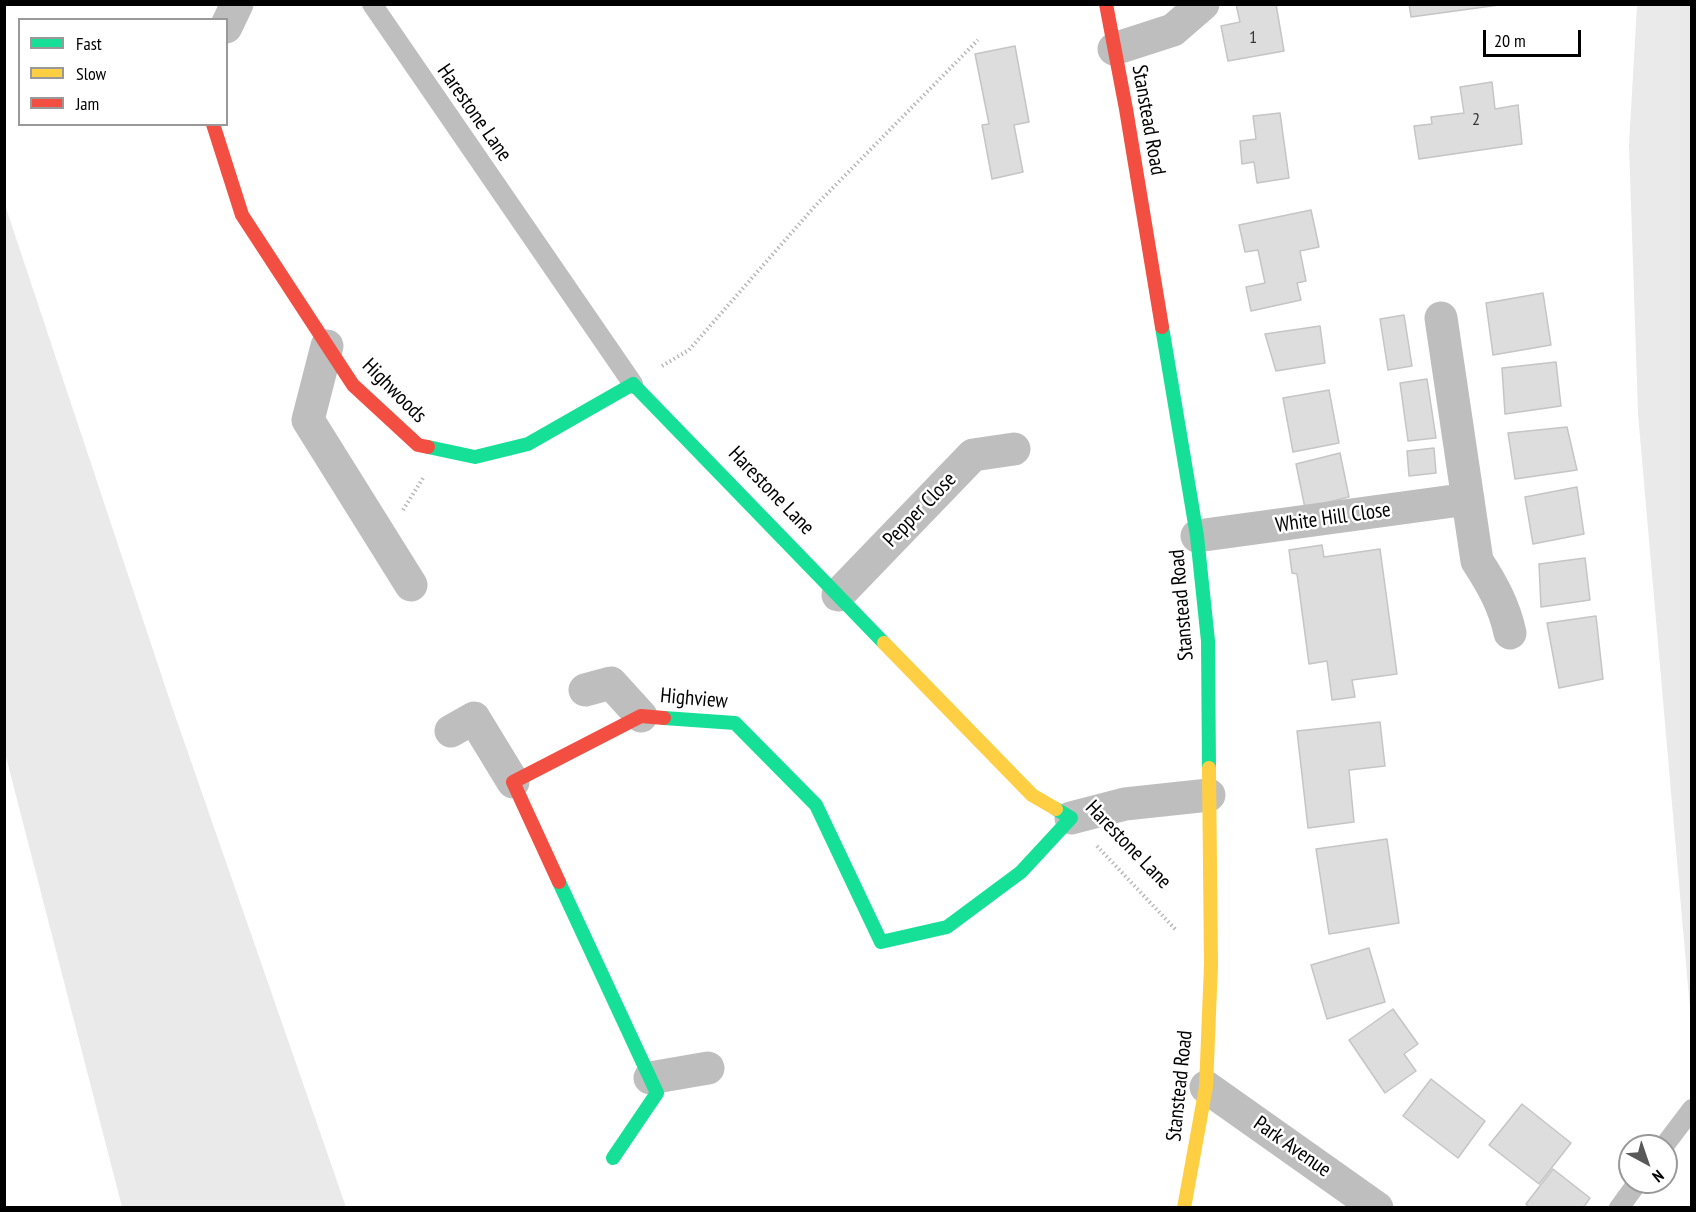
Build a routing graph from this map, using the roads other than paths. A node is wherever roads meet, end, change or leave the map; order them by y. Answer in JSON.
{"nodes":[{"id":1,"x":237,"y":4,"type":"edge"},
{"id":2,"x":372,"y":4,"type":"edge"},
{"id":3,"x":1106,"y":4,"type":"edge"},
{"id":4,"x":1203,"y":4,"type":"edge"},
{"id":5,"x":228,"y":23,"type":"edge"},
{"id":6,"x":1114,"y":49,"type":"junction"},
{"id":7,"x":214,"y":128,"type":"edge"},
{"id":8,"x":1441,"y":318,"type":"dead end"},
{"id":9,"x":327,"y":346,"type":"junction"},
{"id":10,"x":633,"y":384,"type":"junction"},
{"id":11,"x":1014,"y":449,"type":"dead end"},
{"id":12,"x":1468,"y":499,"type":"junction"},
{"id":13,"x":1197,"y":537,"type":"junction"},
{"id":14,"x":411,"y":585,"type":"dead end"},
{"id":15,"x":838,"y":595,"type":"junction"},
{"id":16,"x":1510,"y":633,"type":"dead end"},
{"id":17,"x":585,"y":690,"type":"dead end"},
{"id":18,"x":640,"y":716,"type":"junction"},
{"id":19,"x":451,"y":731,"type":"dead end"},
{"id":20,"x":513,"y":782,"type":"junction"},
{"id":21,"x":1209,"y":795,"type":"junction"},
{"id":22,"x":1071,"y":818,"type":"junction"},
{"id":23,"x":708,"y":1068,"type":"dead end"},
{"id":24,"x":650,"y":1078,"type":"junction"},
{"id":25,"x":1206,"y":1087,"type":"junction"},
{"id":26,"x":1692,"y":1109,"type":"edge"},
{"id":27,"x":1673,"y":1134,"type":"edge"},
{"id":28,"x":613,"y":1158,"type":"dead end"},
{"id":29,"x":1629,"y":1194,"type":"edge"},
{"id":30,"x":1184,"y":1208,"type":"edge"},
{"id":31,"x":1377,"y":1208,"type":"edge"},
{"id":32,"x":1619,"y":1208,"type":"edge"}],
"edges":[{"from":1,"to":5,"type":"street"},
{"from":2,"to":10,"type":"lane","name":"Harestone Lane"},
{"from":3,"to":6,"type":"street","name":"Stanstead Road"},
{"from":4,"to":6,"type":"street"},
{"from":6,"to":13,"type":"street","name":"Stanstead Road"},
{"from":7,"to":9,"type":"street","name":"Highwoods"},
{"from":8,"to":12,"type":"street"},
{"from":9,"to":10,"type":"street","name":"Highwoods"},
{"from":9,"to":14,"type":"street"},
{"from":10,"to":15,"type":"street","name":"Harestone Lane"},
{"from":11,"to":15,"type":"street","name":"Pepper Close"},
{"from":12,"to":13,"type":"street","name":"White Hill Close"},
{"from":12,"to":16,"type":"street"},
{"from":13,"to":21,"type":"street","name":"Stanstead Road"},
{"from":15,"to":22,"type":"street","name":"Harestone Lane"},
{"from":17,"to":18,"type":"street"},
{"from":18,"to":20,"type":"street","name":"Highview"},
{"from":18,"to":22,"type":"street","name":"Highview"},
{"from":19,"to":20,"type":"street"},
{"from":20,"to":24,"type":"street"},
{"from":21,"to":22,"type":"street"},
{"from":21,"to":25,"type":"street","name":"Stanstead Road"},
{"from":23,"to":24,"type":"street"},
{"from":24,"to":28,"type":"street"},
{"from":25,"to":30,"type":"street","name":"Stanstead Road"},
{"from":25,"to":31,"type":"street","name":"Park Avenue"},
{"from":26,"to":27,"type":"lane"},
{"from":29,"to":32,"type":"lane"}]}
